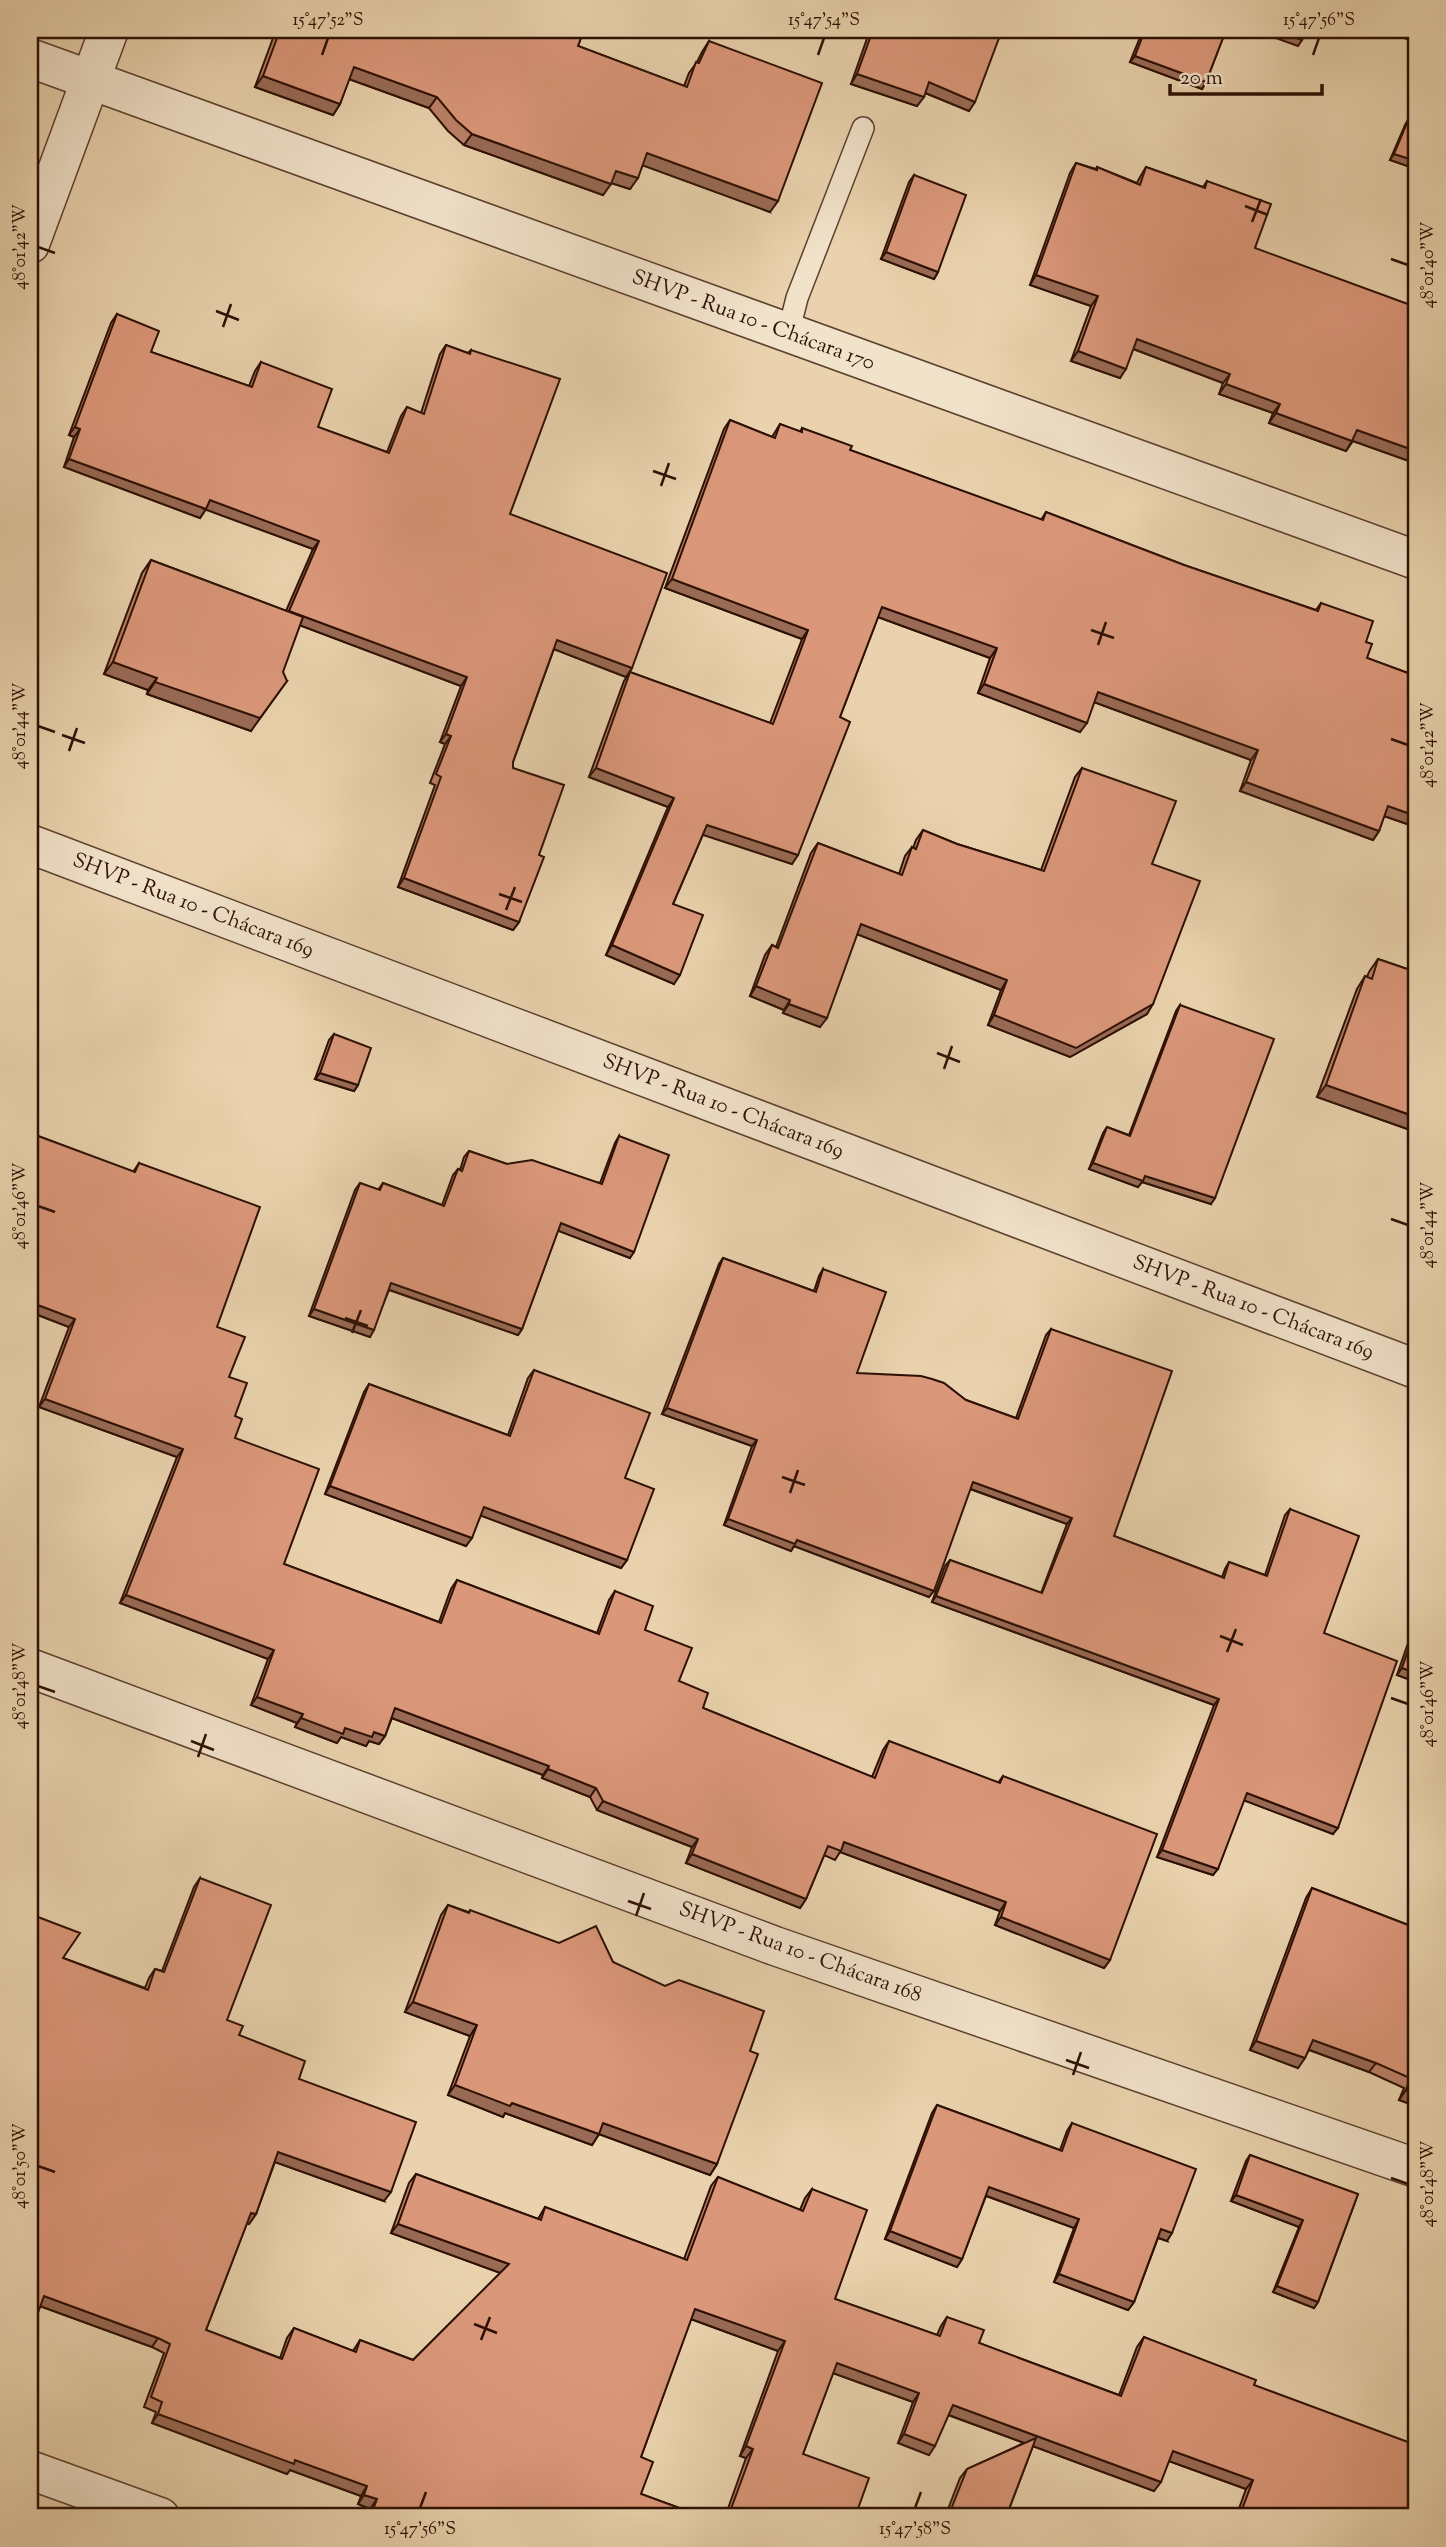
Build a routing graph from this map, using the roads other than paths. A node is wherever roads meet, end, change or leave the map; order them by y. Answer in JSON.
{"nodes":[{"id":1,"x":109,"y":30,"type":"edge"},
{"id":2,"x":30,"y":58,"type":"edge"},
{"id":3,"x":90,"y":80,"type":"junction"},
{"id":4,"x":863,"y":128,"type":"dead end"},
{"id":5,"x":30,"y":244,"type":"edge"},
{"id":6,"x":788,"y":334,"type":"junction"},
{"id":7,"x":1416,"y":560,"type":"edge"},
{"id":8,"x":30,"y":844,"type":"edge"},
{"id":9,"x":1416,"y":1369,"type":"edge"},
{"id":10,"x":30,"y":1668,"type":"edge"},
{"id":11,"x":1416,"y":2168,"type":"edge"},
{"id":12,"x":30,"y":2470,"type":"edge"},
{"id":13,"x":160,"y":2517,"type":"edge"}],
"edges":[{"from":1,"to":3,"type":"street"},
{"from":2,"to":3,"type":"street","name":"SHVP - Rua 10 - Chácara 170"},
{"from":3,"to":5,"type":"street"},
{"from":3,"to":6,"type":"street","name":"SHVP - Rua 10 - Chácara 170"},
{"from":4,"to":6,"type":"lane"},
{"from":6,"to":7,"type":"street","name":"SHVP - Rua 10 - Chácara 170"},
{"from":8,"to":9,"type":"street","name":"SHVP - Rua 10 - Chácara 169"},
{"from":10,"to":11,"type":"street","name":"SHVP - Rua 10 - Chácara 168"},
{"from":12,"to":13,"type":"street"}]}
